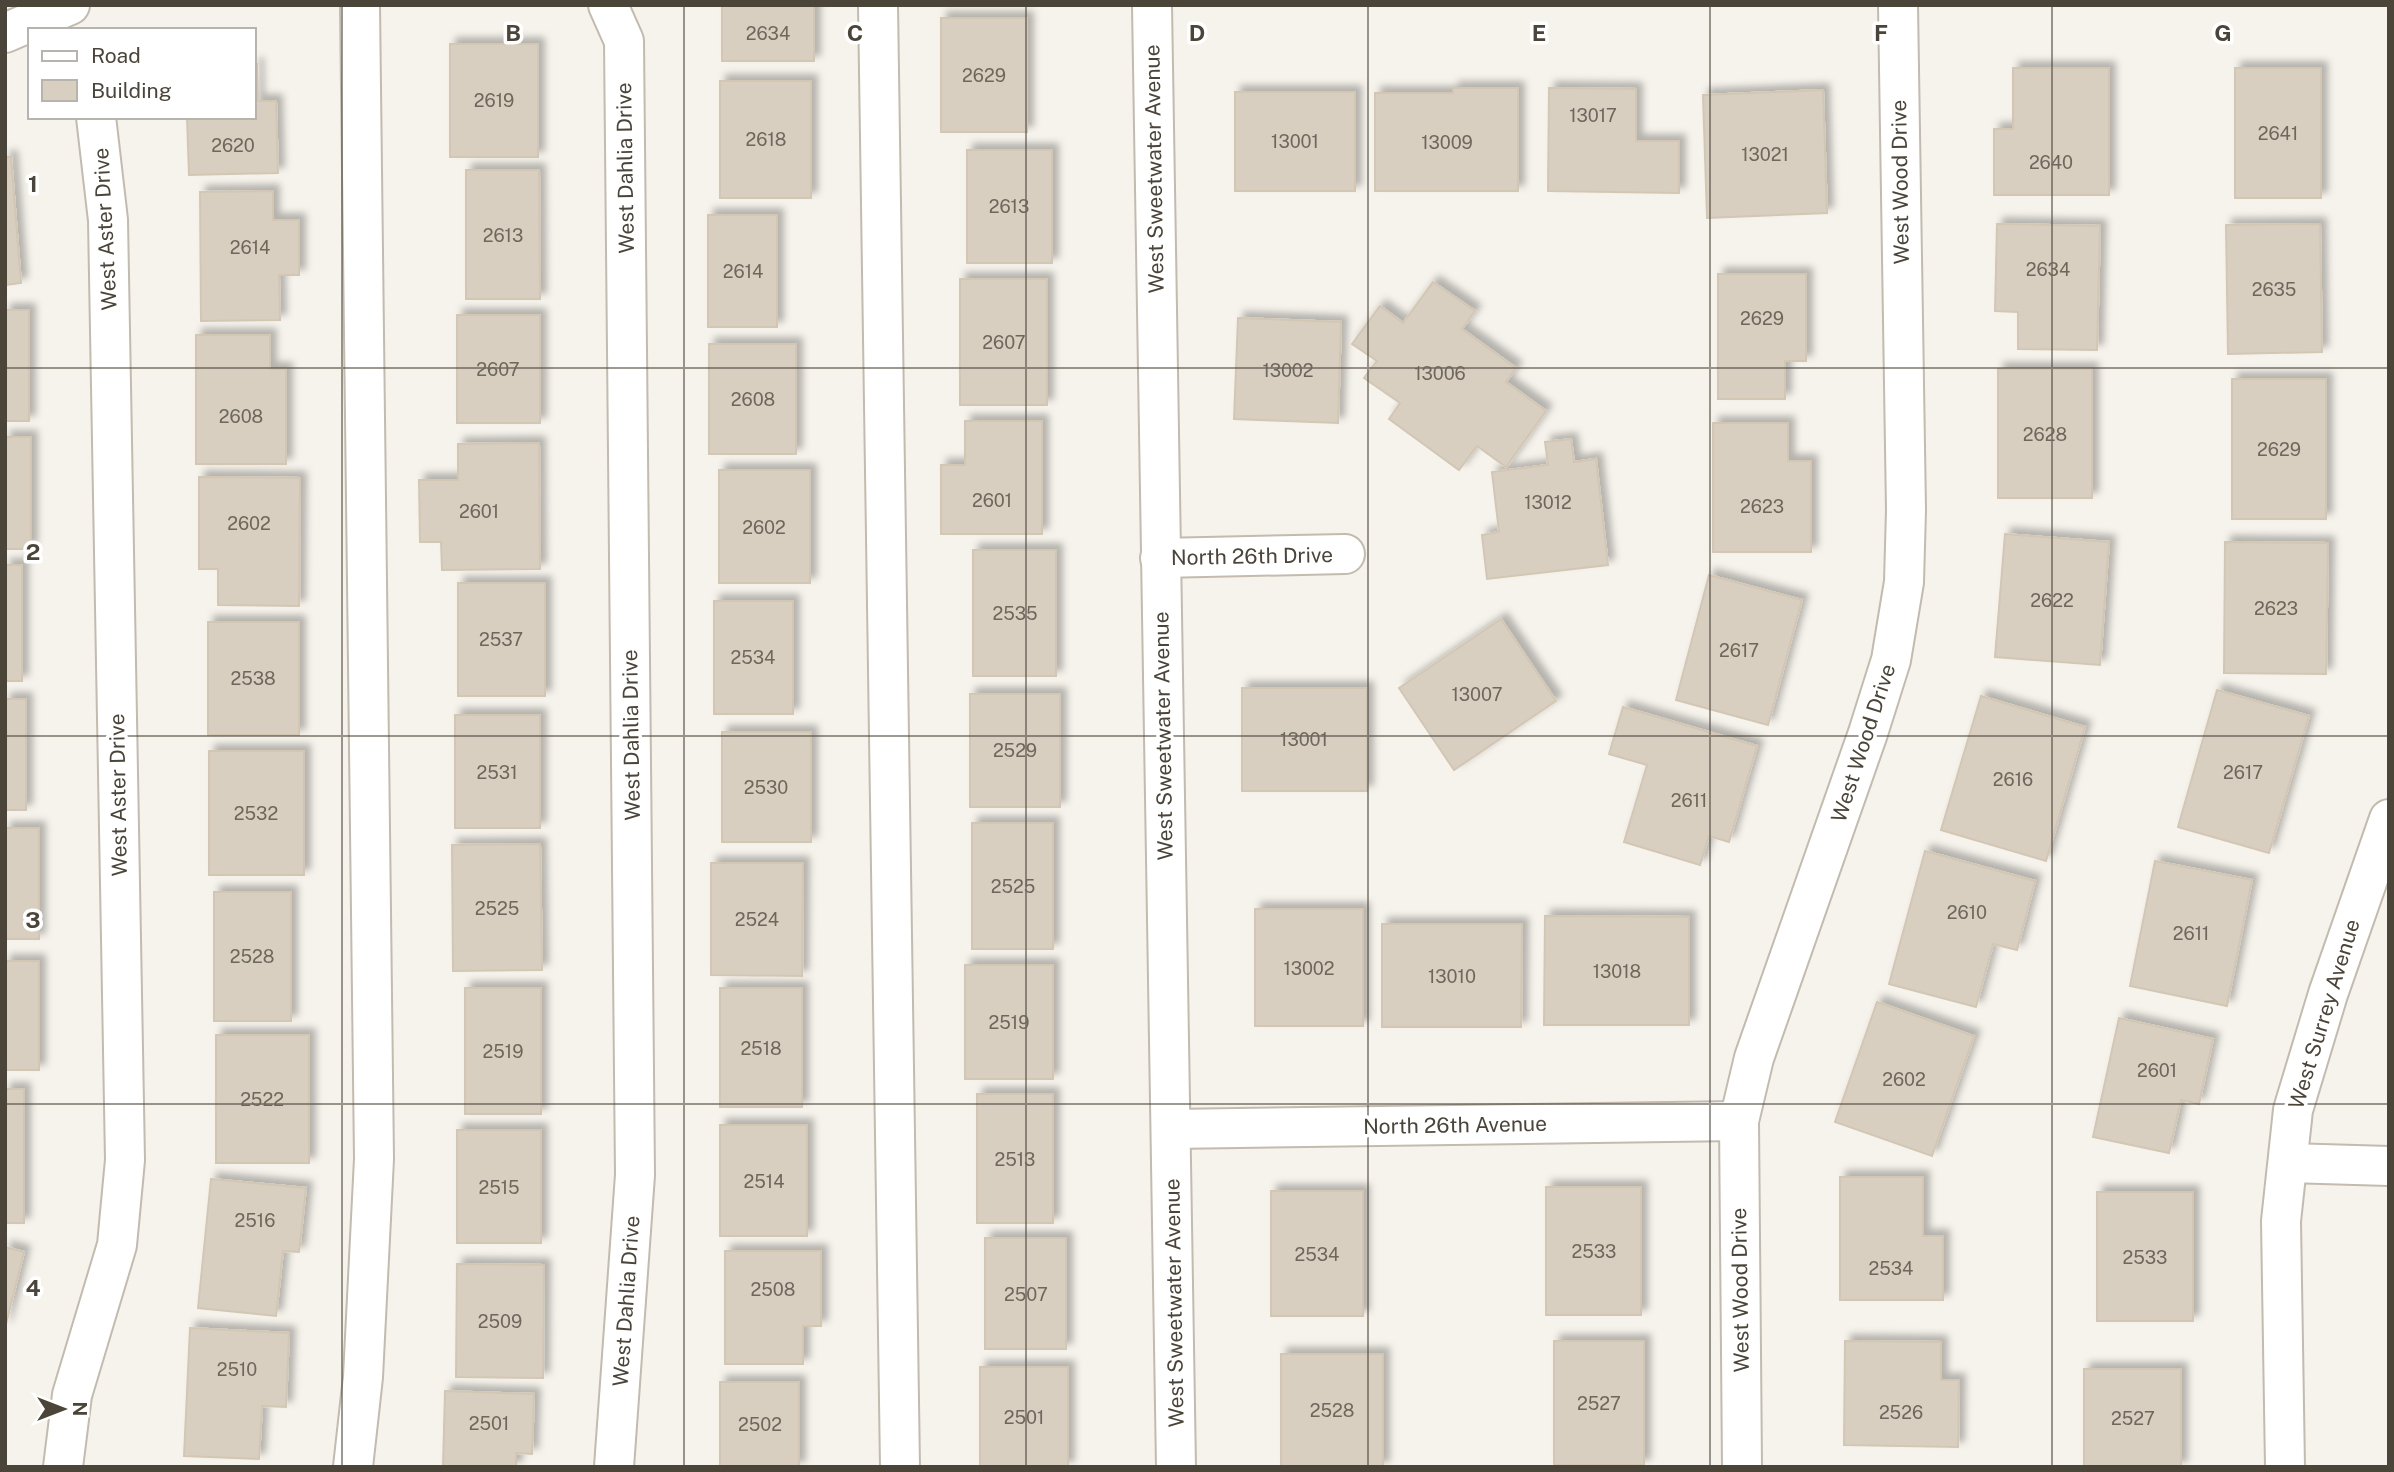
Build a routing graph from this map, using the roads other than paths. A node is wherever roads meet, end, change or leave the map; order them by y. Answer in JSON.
{"nodes":[{"id":1,"x":71,"y":5,"type":"edge"},
{"id":2,"x":360,"y":5,"type":"edge"},
{"id":3,"x":608,"y":5,"type":"edge"},
{"id":4,"x":878,"y":5,"type":"edge"},
{"id":5,"x":1152,"y":5,"type":"edge"},
{"id":6,"x":1898,"y":5,"type":"edge"},
{"id":7,"x":77,"y":28,"type":"edge"},
{"id":8,"x":5,"y":33,"type":"edge"},
{"id":9,"x":96,"y":119,"type":"edge"},
{"id":10,"x":1345,"y":554,"type":"dead end"},
{"id":11,"x":1160,"y":558,"type":"junction"},
{"id":12,"x":2389,"y":818,"type":"edge"},
{"id":13,"x":1739,"y":1121,"type":"junction"},
{"id":14,"x":1172,"y":1129,"type":"junction"},
{"id":15,"x":2288,"y":1163,"type":"junction"},
{"id":16,"x":2389,"y":1166,"type":"edge"},
{"id":17,"x":63,"y":1467,"type":"edge"},
{"id":18,"x":353,"y":1467,"type":"edge"},
{"id":19,"x":614,"y":1467,"type":"edge"},
{"id":20,"x":900,"y":1467,"type":"edge"},
{"id":21,"x":1177,"y":1467,"type":"edge"},
{"id":22,"x":1742,"y":1467,"type":"edge"},
{"id":23,"x":2285,"y":1467,"type":"edge"}],
"edges":[{"from":1,"to":7,"type":"street"},
{"from":1,"to":8,"type":"street"},
{"from":2,"to":18,"type":"street"},
{"from":3,"to":19,"type":"street","name":"West Dahlia Drive"},
{"from":4,"to":20,"type":"street"},
{"from":5,"to":11,"type":"street","name":"West Sweetwater Avenue"},
{"from":6,"to":13,"type":"street","name":"West Wood Drive"},
{"from":9,"to":17,"type":"street","name":"West Aster Drive"},
{"from":10,"to":11,"type":"street","name":"North 26th Drive"},
{"from":11,"to":14,"type":"street","name":"West Sweetwater Avenue"},
{"from":12,"to":15,"type":"street","name":"West Surrey Avenue"},
{"from":13,"to":14,"type":"street","name":"North 26th Avenue"},
{"from":13,"to":22,"type":"street","name":"West Wood Drive"},
{"from":14,"to":21,"type":"street","name":"West Sweetwater Avenue"},
{"from":15,"to":16,"type":"street"},
{"from":15,"to":23,"type":"street","name":"West Surrey Avenue"}]}
